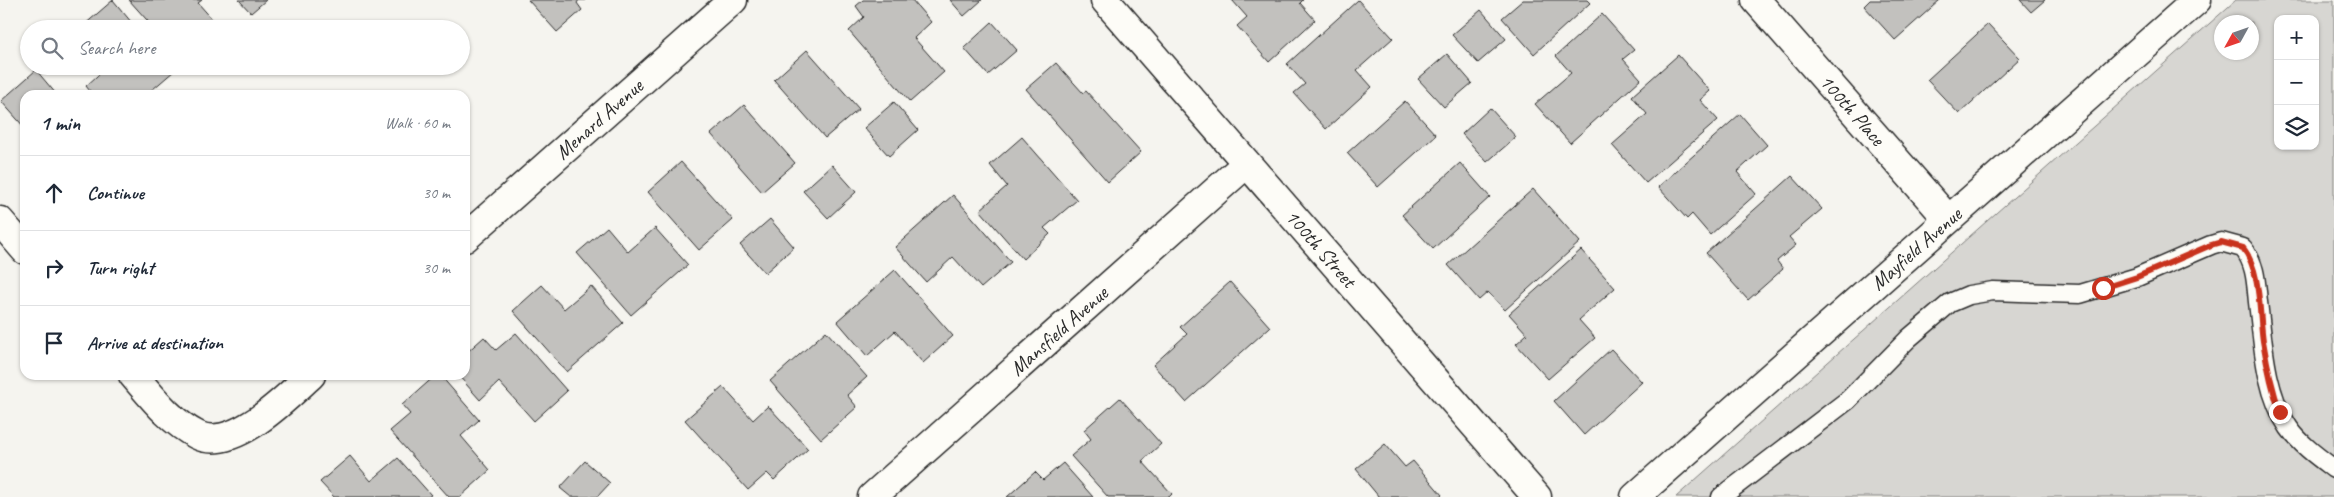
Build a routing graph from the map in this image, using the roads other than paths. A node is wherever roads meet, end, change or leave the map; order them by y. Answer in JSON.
{"nodes":[{"id":1,"x":733,"y":0,"type":"edge"},
{"id":2,"x":1105,"y":0,"type":"edge"},
{"id":3,"x":1756,"y":0,"type":"edge"},
{"id":4,"x":2196,"y":0,"type":"edge"},
{"id":5,"x":1246,"y":164,"type":"junction"},
{"id":6,"x":1948,"y":219,"type":"junction"},
{"id":7,"x":0,"y":221,"type":"edge"},
{"id":8,"x":470,"y":234,"type":"edge"},
{"id":9,"x":20,"y":244,"type":"edge"},
{"id":10,"x":138,"y":380,"type":"edge"},
{"id":11,"x":305,"y":380,"type":"edge"},
{"id":12,"x":2334,"y":469,"type":"edge"},
{"id":13,"x":872,"y":497,"type":"edge"},
{"id":14,"x":1537,"y":497,"type":"edge"},
{"id":15,"x":1635,"y":497,"type":"edge"},
{"id":16,"x":1721,"y":497,"type":"edge"}],
"edges":[{"from":1,"to":8,"type":"street","name":"Menard Avenue"},
{"from":2,"to":5,"type":"street","name":"100th Street"},
{"from":3,"to":6,"type":"street","name":"100th Place"},
{"from":4,"to":6,"type":"street","name":"Mayfield Avenue"},
{"from":5,"to":13,"type":"street","name":"Mansfield Avenue"},
{"from":5,"to":14,"type":"street","name":"100th Street"},
{"from":6,"to":15,"type":"street","name":"Mayfield Avenue"},
{"from":7,"to":9,"type":"street"},
{"from":10,"to":11,"type":"street"},
{"from":12,"to":16,"type":"lane"}]}
